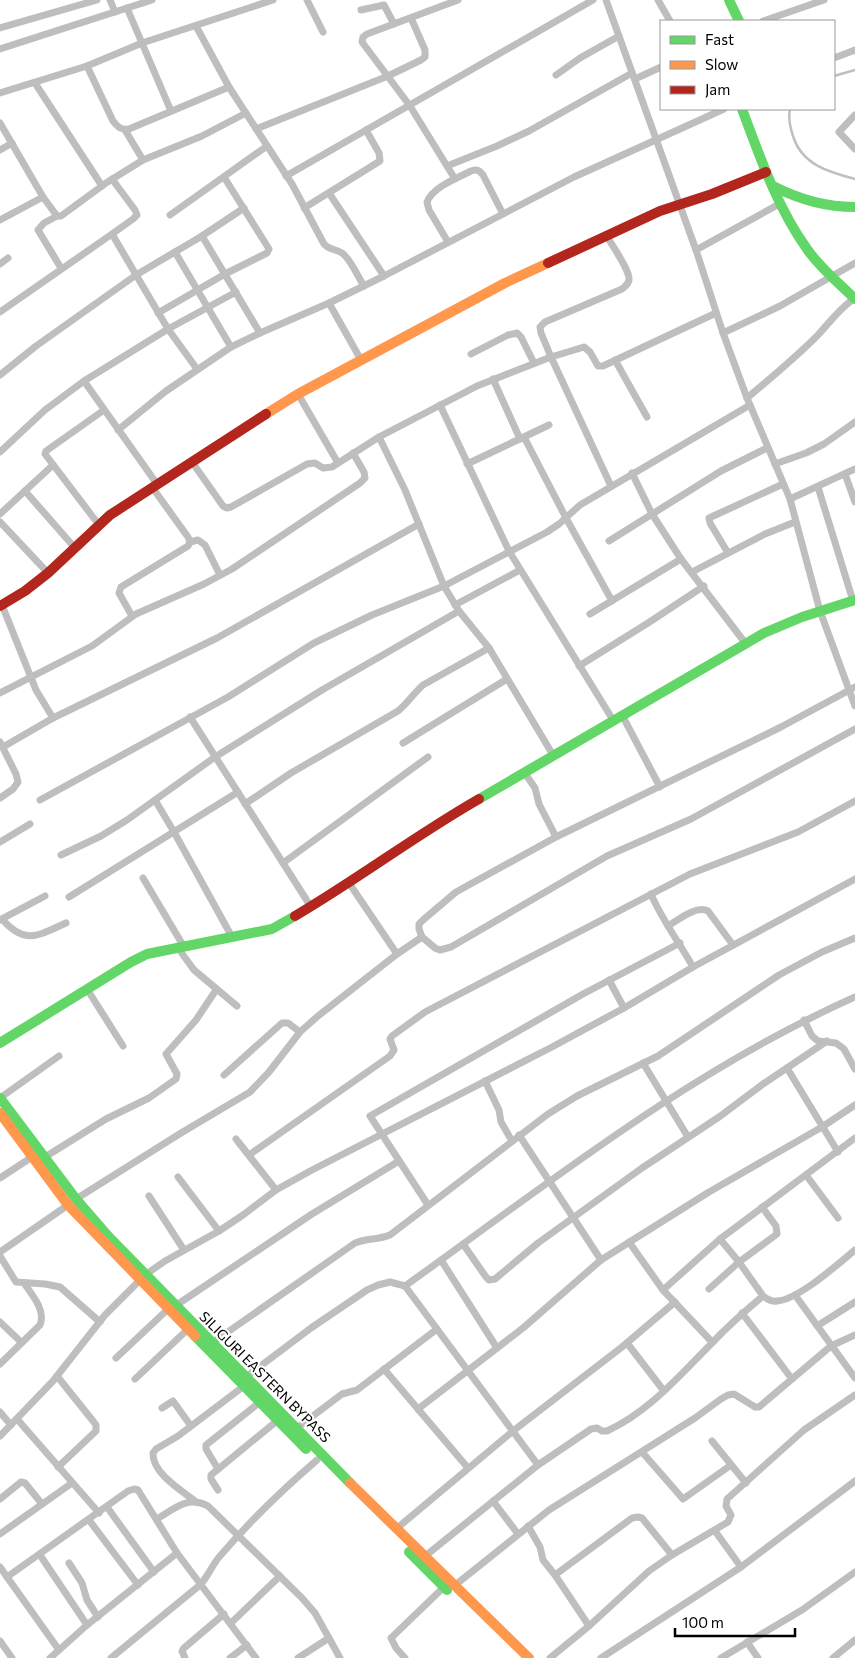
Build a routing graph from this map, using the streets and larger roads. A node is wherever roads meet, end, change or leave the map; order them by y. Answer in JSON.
{"nodes":[{"id":1,"x":97,"y":0,"type":"edge"},
{"id":2,"x":110,"y":0,"type":"edge"},
{"id":3,"x":152,"y":0,"type":"edge"},
{"id":4,"x":273,"y":0,"type":"edge"},
{"id":5,"x":307,"y":0,"type":"edge"},
{"id":6,"x":458,"y":0,"type":"edge"},
{"id":7,"x":593,"y":0,"type":"edge"},
{"id":8,"x":606,"y":0,"type":"edge"},
{"id":9,"x":658,"y":0,"type":"edge"},
{"id":10,"x":729,"y":0,"type":"edge"},
{"id":11,"x":824,"y":0,"type":"edge"},
{"id":12,"x":127,"y":8,"type":"junction"},
{"id":13,"x":361,"y":10,"type":"dead end"},
{"id":14,"x":115,"y":12,"type":"junction"},
{"id":15,"x":411,"y":18,"type":"junction"},
{"id":16,"x":669,"y":20,"type":"edge"},
{"id":17,"x":739,"y":20,"type":"edge"},
{"id":18,"x":766,"y":20,"type":"edge"},
{"id":19,"x":394,"y":24,"type":"junction"},
{"id":20,"x":196,"y":26,"type":"junction"},
{"id":21,"x":0,"y":28,"type":"edge"},
{"id":22,"x":324,"y":32,"type":"dead end"},
{"id":23,"x":619,"y":36,"type":"junction"},
{"id":24,"x":142,"y":43,"type":"junction"},
{"id":25,"x":0,"y":49,"type":"edge"},
{"id":26,"x":855,"y":50,"type":"edge"},
{"id":27,"x":835,"y":58,"type":"edge"},
{"id":28,"x":87,"y":66,"type":"junction"},
{"id":29,"x":660,"y":67,"type":"edge"},
{"id":30,"x":556,"y":75,"type":"dead end"},
{"id":31,"x":388,"y":76,"type":"junction"},
{"id":32,"x":633,"y":76,"type":"junction"},
{"id":33,"x":34,"y":83,"type":"junction"},
{"id":34,"x":230,"y":87,"type":"junction"},
{"id":35,"x":0,"y":92,"type":"edge"},
{"id":36,"x":410,"y":106,"type":"junction"},
{"id":37,"x":719,"y":110,"type":"edge"},
{"id":38,"x":742,"y":110,"type":"edge"},
{"id":39,"x":171,"y":111,"type":"junction"},
{"id":40,"x":246,"y":113,"type":"junction"},
{"id":41,"x":855,"y":115,"type":"edge"},
{"id":42,"x":0,"y":123,"type":"edge"},
{"id":43,"x":256,"y":129,"type":"junction"},
{"id":44,"x":125,"y":130,"type":"junction"},
{"id":45,"x":366,"y":130,"type":"junction"},
{"id":46,"x":656,"y":140,"type":"junction"},
{"id":47,"x":12,"y":143,"type":"junction"},
{"id":48,"x":267,"y":146,"type":"junction"},
{"id":49,"x":855,"y":149,"type":"edge"},
{"id":50,"x":0,"y":150,"type":"edge"},
{"id":51,"x":143,"y":160,"type":"junction"},
{"id":52,"x":447,"y":166,"type":"junction"},
{"id":53,"x":766,"y":172,"type":"junction"},
{"id":54,"x":286,"y":176,"type":"junction"},
{"id":55,"x":224,"y":177,"type":"junction"},
{"id":56,"x":112,"y":179,"type":"junction"},
{"id":57,"x":455,"y":179,"type":"junction"},
{"id":58,"x":102,"y":186,"type":"junction"},
{"id":59,"x":772,"y":186,"type":"junction"},
{"id":60,"x":329,"y":193,"type":"junction"},
{"id":61,"x":43,"y":197,"type":"junction"},
{"id":62,"x":781,"y":203,"type":"junction"},
{"id":63,"x":678,"y":204,"type":"junction"},
{"id":64,"x":855,"y":207,"type":"edge"},
{"id":65,"x":244,"y":208,"type":"junction"},
{"id":66,"x":304,"y":208,"type":"junction"},
{"id":67,"x":503,"y":214,"type":"junction"},
{"id":68,"x":170,"y":215,"type":"dead end"},
{"id":69,"x":57,"y":216,"type":"junction"},
{"id":70,"x":0,"y":220,"type":"edge"},
{"id":71,"x":112,"y":234,"type":"junction"},
{"id":72,"x":202,"y":236,"type":"junction"},
{"id":73,"x":607,"y":236,"type":"junction"},
{"id":74,"x":448,"y":242,"type":"junction"},
{"id":75,"x":696,"y":250,"type":"junction"},
{"id":76,"x":174,"y":252,"type":"junction"},
{"id":77,"x":8,"y":258,"type":"dead end"},
{"id":78,"x":855,"y":263,"type":"edge"},
{"id":79,"x":0,"y":264,"type":"edge"},
{"id":80,"x":61,"y":268,"type":"junction"},
{"id":81,"x":225,"y":274,"type":"junction"},
{"id":82,"x":136,"y":275,"type":"junction"},
{"id":83,"x":384,"y":276,"type":"junction"},
{"id":84,"x":830,"y":277,"type":"junction"},
{"id":85,"x":364,"y":286,"type":"junction"},
{"id":86,"x":198,"y":291,"type":"junction"},
{"id":87,"x":236,"y":292,"type":"junction"},
{"id":88,"x":855,"y":298,"type":"edge"},
{"id":89,"x":329,"y":303,"type":"junction"},
{"id":90,"x":207,"y":307,"type":"junction"},
{"id":91,"x":0,"y":312,"type":"edge"},
{"id":92,"x":158,"y":313,"type":"junction"},
{"id":93,"x":716,"y":313,"type":"junction"},
{"id":94,"x":168,"y":329,"type":"junction"},
{"id":95,"x":260,"y":333,"type":"junction"},
{"id":96,"x":723,"y":333,"type":"junction"},
{"id":97,"x":231,"y":347,"type":"junction"},
{"id":98,"x":471,"y":354,"type":"dead end"},
{"id":99,"x":551,"y":357,"type":"junction"},
{"id":100,"x":361,"y":360,"type":"junction"},
{"id":101,"x":615,"y":360,"type":"junction"},
{"id":102,"x":534,"y":363,"type":"junction"},
{"id":103,"x":197,"y":369,"type":"junction"},
{"id":104,"x":0,"y":375,"type":"edge"},
{"id":105,"x":493,"y":379,"type":"junction"},
{"id":106,"x":84,"y":381,"type":"junction"},
{"id":107,"x":298,"y":394,"type":"junction"},
{"id":108,"x":748,"y":401,"type":"junction"},
{"id":109,"x":440,"y":405,"type":"junction"},
{"id":110,"x":104,"y":410,"type":"junction"},
{"id":111,"x":647,"y":417,"type":"dead end"},
{"id":112,"x":855,"y":422,"type":"edge"},
{"id":113,"x":549,"y":425,"type":"dead end"},
{"id":114,"x":118,"y":430,"type":"junction"},
{"id":115,"x":379,"y":437,"type":"junction"},
{"id":116,"x":522,"y":438,"type":"junction"},
{"id":117,"x":767,"y":448,"type":"junction"},
{"id":118,"x":0,"y":452,"type":"edge"},
{"id":119,"x":353,"y":453,"type":"junction"},
{"id":120,"x":192,"y":462,"type":"junction"},
{"id":121,"x":338,"y":463,"type":"junction"},
{"id":122,"x":467,"y":464,"type":"junction"},
{"id":123,"x":774,"y":464,"type":"junction"},
{"id":124,"x":53,"y":465,"type":"junction"},
{"id":125,"x":855,"y":469,"type":"edge"},
{"id":126,"x":632,"y":473,"type":"junction"},
{"id":127,"x":845,"y":474,"type":"junction"},
{"id":128,"x":784,"y":484,"type":"junction"},
{"id":129,"x":155,"y":485,"type":"junction"},
{"id":130,"x":611,"y":486,"type":"junction"},
{"id":131,"x":818,"y":487,"type":"junction"},
{"id":132,"x":25,"y":491,"type":"junction"},
{"id":133,"x":790,"y":499,"type":"junction"},
{"id":134,"x":855,"y":502,"type":"edge"},
{"id":135,"x":0,"y":514,"type":"edge"},
{"id":136,"x":652,"y":514,"type":"junction"},
{"id":137,"x":566,"y":518,"type":"junction"},
{"id":138,"x":0,"y":522,"type":"edge"},
{"id":139,"x":794,"y":522,"type":"junction"},
{"id":140,"x":420,"y":524,"type":"junction"},
{"id":141,"x":99,"y":525,"type":"junction"},
{"id":142,"x":609,"y":541,"type":"dead end"},
{"id":143,"x":190,"y":542,"type":"junction"},
{"id":144,"x":75,"y":548,"type":"junction"},
{"id":145,"x":509,"y":551,"type":"junction"},
{"id":146,"x":728,"y":553,"type":"junction"},
{"id":147,"x":681,"y":559,"type":"junction"},
{"id":148,"x":520,"y":570,"type":"junction"},
{"id":149,"x":692,"y":572,"type":"junction"},
{"id":150,"x":48,"y":573,"type":"junction"},
{"id":151,"x":220,"y":575,"type":"junction"},
{"id":152,"x":444,"y":586,"type":"junction"},
{"id":153,"x":704,"y":586,"type":"junction"},
{"id":154,"x":854,"y":600,"type":"edge"},
{"id":155,"x":612,"y":601,"type":"junction"},
{"id":156,"x":1,"y":605,"type":"edge"},
{"id":157,"x":457,"y":608,"type":"junction"},
{"id":158,"x":820,"y":611,"type":"junction"},
{"id":159,"x":590,"y":614,"type":"dead end"},
{"id":160,"x":132,"y":616,"type":"junction"},
{"id":161,"x":746,"y":644,"type":"junction"},
{"id":162,"x":489,"y":648,"type":"junction"},
{"id":163,"x":579,"y":666,"type":"junction"},
{"id":164,"x":30,"y":677,"type":"junction"},
{"id":165,"x":507,"y":679,"type":"junction"},
{"id":166,"x":852,"y":688,"type":"edge"},
{"id":167,"x":0,"y":692,"type":"edge"},
{"id":168,"x":855,"y":706,"type":"edge"},
{"id":169,"x":622,"y":715,"type":"junction"},
{"id":170,"x":190,"y":717,"type":"junction"},
{"id":171,"x":52,"y":718,"type":"junction"},
{"id":172,"x":613,"y":720,"type":"junction"},
{"id":173,"x":855,"y":729,"type":"edge"},
{"id":174,"x":403,"y":743,"type":"dead end"},
{"id":175,"x":1,"y":744,"type":"edge"},
{"id":176,"x":553,"y":755,"type":"junction"},
{"id":177,"x":215,"y":757,"type":"junction"},
{"id":178,"x":428,"y":757,"type":"dead end"},
{"id":179,"x":524,"y":772,"type":"junction"},
{"id":180,"x":660,"y":787,"type":"junction"},
{"id":181,"x":238,"y":792,"type":"junction"},
{"id":182,"x":0,"y":798,"type":"edge"},
{"id":183,"x":40,"y":800,"type":"dead end"},
{"id":184,"x":155,"y":800,"type":"junction"},
{"id":185,"x":855,"y":801,"type":"edge"},
{"id":186,"x":245,"y":804,"type":"junction"},
{"id":187,"x":30,"y":824,"type":"dead end"},
{"id":188,"x":174,"y":832,"type":"junction"},
{"id":189,"x":556,"y":837,"type":"junction"},
{"id":190,"x":0,"y":842,"type":"edge"},
{"id":191,"x":61,"y":855,"type":"dead end"},
{"id":192,"x":283,"y":864,"type":"junction"},
{"id":193,"x":143,"y":878,"type":"dead end"},
{"id":194,"x":855,"y":878,"type":"edge"},
{"id":195,"x":349,"y":883,"type":"junction"},
{"id":196,"x":651,"y":894,"type":"junction"},
{"id":197,"x":45,"y":896,"type":"dead end"},
{"id":198,"x":69,"y":897,"type":"dead end"},
{"id":199,"x":311,"y":907,"type":"junction"},
{"id":200,"x":1,"y":920,"type":"edge"},
{"id":201,"x":66,"y":923,"type":"dead end"},
{"id":202,"x":668,"y":926,"type":"junction"},
{"id":203,"x":422,"y":937,"type":"junction"},
{"id":204,"x":232,"y":938,"type":"junction"},
{"id":205,"x":855,"y":938,"type":"edge"},
{"id":206,"x":680,"y":943,"type":"junction"},
{"id":207,"x":732,"y":945,"type":"junction"},
{"id":208,"x":181,"y":947,"type":"junction"},
{"id":209,"x":397,"y":954,"type":"junction"},
{"id":210,"x":693,"y":967,"type":"junction"},
{"id":211,"x":609,"y":980,"type":"junction"},
{"id":212,"x":87,"y":989,"type":"junction"},
{"id":213,"x":216,"y":990,"type":"junction"},
{"id":214,"x":855,"y":997,"type":"edge"},
{"id":215,"x":237,"y":1006,"type":"dead end"},
{"id":216,"x":624,"y":1008,"type":"junction"},
{"id":217,"x":804,"y":1020,"type":"junction"},
{"id":218,"x":300,"y":1032,"type":"junction"},
{"id":219,"x":827,"y":1041,"type":"junction"},
{"id":220,"x":0,"y":1043,"type":"edge"},
{"id":221,"x":123,"y":1046,"type":"dead end"},
{"id":222,"x":59,"y":1056,"type":"dead end"},
{"id":223,"x":643,"y":1063,"type":"junction"},
{"id":224,"x":854,"y":1065,"type":"edge"},
{"id":225,"x":787,"y":1068,"type":"junction"},
{"id":226,"x":224,"y":1075,"type":"dead end"},
{"id":227,"x":485,"y":1081,"type":"junction"},
{"id":228,"x":0,"y":1098,"type":"edge"},
{"id":229,"x":666,"y":1101,"type":"junction"},
{"id":230,"x":855,"y":1105,"type":"edge"},
{"id":231,"x":0,"y":1113,"type":"edge"},
{"id":232,"x":822,"y":1127,"type":"junction"},
{"id":233,"x":381,"y":1134,"type":"junction"},
{"id":234,"x":519,"y":1135,"type":"junction"},
{"id":235,"x":688,"y":1137,"type":"junction"},
{"id":236,"x":855,"y":1138,"type":"edge"},
{"id":237,"x":236,"y":1139,"type":"dead end"},
{"id":238,"x":512,"y":1140,"type":"junction"},
{"id":239,"x":838,"y":1152,"type":"junction"},
{"id":240,"x":249,"y":1155,"type":"junction"},
{"id":241,"x":32,"y":1157,"type":"junction"},
{"id":242,"x":45,"y":1157,"type":"junction"},
{"id":243,"x":399,"y":1161,"type":"junction"},
{"id":244,"x":806,"y":1175,"type":"junction"},
{"id":245,"x":178,"y":1177,"type":"dead end"},
{"id":246,"x":0,"y":1178,"type":"edge"},
{"id":247,"x":550,"y":1182,"type":"junction"},
{"id":248,"x":276,"y":1190,"type":"junction"},
{"id":249,"x":148,"y":1196,"type":"dead end"},
{"id":250,"x":72,"y":1202,"type":"junction"},
{"id":251,"x":428,"y":1205,"type":"junction"},
{"id":252,"x":762,"y":1207,"type":"junction"},
{"id":253,"x":573,"y":1218,"type":"junction"},
{"id":254,"x":838,"y":1218,"type":"dead end"},
{"id":255,"x":219,"y":1231,"type":"junction"},
{"id":256,"x":720,"y":1239,"type":"junction"},
{"id":257,"x":629,"y":1242,"type":"junction"},
{"id":258,"x":463,"y":1244,"type":"junction"},
{"id":259,"x":184,"y":1250,"type":"junction"},
{"id":260,"x":855,"y":1250,"type":"edge"},
{"id":261,"x":0,"y":1252,"type":"edge"},
{"id":262,"x":0,"y":1256,"type":"edge"},
{"id":263,"x":441,"y":1260,"type":"junction"},
{"id":264,"x":601,"y":1260,"type":"junction"},
{"id":265,"x":739,"y":1262,"type":"junction"},
{"id":266,"x":142,"y":1278,"type":"junction"},
{"id":267,"x":24,"y":1283,"type":"junction"},
{"id":268,"x":405,"y":1286,"type":"junction"},
{"id":269,"x":709,"y":1289,"type":"dead end"},
{"id":270,"x":663,"y":1290,"type":"junction"},
{"id":271,"x":795,"y":1295,"type":"junction"},
{"id":272,"x":763,"y":1296,"type":"junction"},
{"id":273,"x":675,"y":1302,"type":"junction"},
{"id":274,"x":855,"y":1302,"type":"edge"},
{"id":275,"x":171,"y":1308,"type":"junction"},
{"id":276,"x":742,"y":1313,"type":"junction"},
{"id":277,"x":0,"y":1322,"type":"edge"},
{"id":278,"x":100,"y":1322,"type":"junction"},
{"id":279,"x":817,"y":1326,"type":"junction"},
{"id":280,"x":437,"y":1329,"type":"junction"},
{"id":281,"x":187,"y":1330,"type":"junction"},
{"id":282,"x":855,"y":1335,"type":"edge"},
{"id":283,"x":21,"y":1342,"type":"junction"},
{"id":284,"x":712,"y":1342,"type":"junction"},
{"id":285,"x":212,"y":1343,"type":"junction"},
{"id":286,"x":626,"y":1343,"type":"junction"},
{"id":287,"x":831,"y":1346,"type":"junction"},
{"id":288,"x":497,"y":1348,"type":"junction"},
{"id":289,"x":116,"y":1358,"type":"dead end"},
{"id":290,"x":0,"y":1364,"type":"edge"},
{"id":291,"x":384,"y":1369,"type":"junction"},
{"id":292,"x":468,"y":1370,"type":"junction"},
{"id":293,"x":57,"y":1376,"type":"junction"},
{"id":294,"x":855,"y":1378,"type":"edge"},
{"id":295,"x":136,"y":1379,"type":"dead end"},
{"id":296,"x":792,"y":1379,"type":"junction"},
{"id":297,"x":245,"y":1382,"type":"junction"},
{"id":298,"x":664,"y":1391,"type":"junction"},
{"id":299,"x":852,"y":1397,"type":"edge"},
{"id":300,"x":260,"y":1402,"type":"junction"},
{"id":301,"x":855,"y":1406,"type":"edge"},
{"id":302,"x":162,"y":1408,"type":"dead end"},
{"id":303,"x":418,"y":1409,"type":"junction"},
{"id":304,"x":0,"y":1412,"type":"edge"},
{"id":305,"x":17,"y":1420,"type":"junction"},
{"id":306,"x":278,"y":1420,"type":"junction"},
{"id":307,"x":11,"y":1425,"type":"junction"},
{"id":308,"x":191,"y":1426,"type":"junction"},
{"id":309,"x":297,"y":1428,"type":"junction"},
{"id":310,"x":513,"y":1431,"type":"junction"},
{"id":311,"x":0,"y":1436,"type":"edge"},
{"id":312,"x":712,"y":1442,"type":"dead end"},
{"id":313,"x":642,"y":1452,"type":"junction"},
{"id":314,"x":317,"y":1460,"type":"junction"},
{"id":315,"x":538,"y":1465,"type":"junction"},
{"id":316,"x":731,"y":1465,"type":"junction"},
{"id":317,"x":58,"y":1467,"type":"junction"},
{"id":318,"x":468,"y":1468,"type":"junction"},
{"id":319,"x":218,"y":1469,"type":"junction"},
{"id":320,"x":855,"y":1481,"type":"edge"},
{"id":321,"x":72,"y":1483,"type":"junction"},
{"id":322,"x":746,"y":1483,"type":"junction"},
{"id":323,"x":218,"y":1490,"type":"dead end"},
{"id":324,"x":0,"y":1499,"type":"edge"},
{"id":325,"x":196,"y":1501,"type":"junction"},
{"id":326,"x":493,"y":1501,"type":"junction"},
{"id":327,"x":42,"y":1504,"type":"junction"},
{"id":328,"x":106,"y":1507,"type":"junction"},
{"id":329,"x":99,"y":1513,"type":"junction"},
{"id":330,"x":157,"y":1519,"type":"junction"},
{"id":331,"x":89,"y":1520,"type":"junction"},
{"id":332,"x":528,"y":1526,"type":"junction"},
{"id":333,"x":396,"y":1530,"type":"junction"},
{"id":334,"x":715,"y":1531,"type":"junction"},
{"id":335,"x":0,"y":1534,"type":"edge"},
{"id":336,"x":518,"y":1534,"type":"junction"},
{"id":337,"x":238,"y":1535,"type":"junction"},
{"id":338,"x":177,"y":1552,"type":"junction"},
{"id":339,"x":40,"y":1555,"type":"junction"},
{"id":340,"x":672,"y":1555,"type":"junction"},
{"id":341,"x":424,"y":1557,"type":"junction"},
{"id":342,"x":69,"y":1563,"type":"dead end"},
{"id":343,"x":0,"y":1567,"type":"edge"},
{"id":344,"x":741,"y":1567,"type":"junction"},
{"id":345,"x":154,"y":1572,"type":"junction"},
{"id":346,"x":855,"y":1572,"type":"edge"},
{"id":347,"x":555,"y":1575,"type":"junction"},
{"id":348,"x":280,"y":1576,"type":"junction"},
{"id":349,"x":8,"y":1577,"type":"junction"},
{"id":350,"x":138,"y":1585,"type":"junction"},
{"id":351,"x":200,"y":1585,"type":"junction"},
{"id":352,"x":449,"y":1586,"type":"junction"},
{"id":353,"x":224,"y":1614,"type":"junction"},
{"id":354,"x":98,"y":1617,"type":"junction"},
{"id":355,"x":231,"y":1624,"type":"junction"},
{"id":356,"x":88,"y":1625,"type":"junction"},
{"id":357,"x":589,"y":1626,"type":"junction"},
{"id":358,"x":329,"y":1638,"type":"junction"},
{"id":359,"x":855,"y":1640,"type":"edge"},
{"id":360,"x":0,"y":1641,"type":"edge"},
{"id":361,"x":747,"y":1642,"type":"junction"},
{"id":362,"x":247,"y":1645,"type":"junction"},
{"id":363,"x":59,"y":1650,"type":"junction"},
{"id":364,"x":12,"y":1658,"type":"edge"},
{"id":365,"x":50,"y":1658,"type":"edge"},
{"id":366,"x":110,"y":1658,"type":"edge"},
{"id":367,"x":185,"y":1658,"type":"edge"},
{"id":368,"x":230,"y":1658,"type":"edge"},
{"id":369,"x":256,"y":1658,"type":"edge"},
{"id":370,"x":298,"y":1658,"type":"edge"},
{"id":371,"x":340,"y":1658,"type":"edge"},
{"id":372,"x":405,"y":1658,"type":"edge"},
{"id":373,"x":520,"y":1658,"type":"edge"},
{"id":374,"x":529,"y":1658,"type":"edge"},
{"id":375,"x":550,"y":1658,"type":"edge"},
{"id":376,"x":601,"y":1658,"type":"edge"},
{"id":377,"x":721,"y":1658,"type":"edge"},
{"id":378,"x":758,"y":1658,"type":"edge"},
{"id":379,"x":833,"y":1658,"type":"edge"}],
"edges":[{"from":1,"to":21,"type":"street"},
{"from":2,"to":14,"type":"street"},
{"from":3,"to":12,"type":"street"},
{"from":4,"to":20,"type":"street"},
{"from":5,"to":22,"type":"street"},
{"from":6,"to":15,"type":"street"},
{"from":7,"to":36,"type":"street"},
{"from":8,"to":23,"type":"street"},
{"from":9,"to":16,"type":"street"},
{"from":10,"to":17,"type":"street"},
{"from":11,"to":18,"type":"street"},
{"from":12,"to":14,"type":"street"},
{"from":12,"to":24,"type":"street"},
{"from":13,"to":19,"type":"street"},
{"from":14,"to":25,"type":"street"},
{"from":15,"to":19,"type":"street"},
{"from":15,"to":31,"type":"street"},
{"from":19,"to":31,"type":"street"},
{"from":20,"to":24,"type":"street"},
{"from":20,"to":34,"type":"street"},
{"from":23,"to":30,"type":"street"},
{"from":23,"to":32,"type":"street"},
{"from":24,"to":28,"type":"street"},
{"from":24,"to":39,"type":"street"},
{"from":26,"to":27,"type":"street"},
{"from":28,"to":33,"type":"street"},
{"from":28,"to":44,"type":"street"},
{"from":29,"to":32,"type":"street"},
{"from":31,"to":36,"type":"street"},
{"from":31,"to":43,"type":"street"},
{"from":32,"to":46,"type":"street"},
{"from":32,"to":52,"type":"street"},
{"from":33,"to":35,"type":"street"},
{"from":33,"to":58,"type":"street"},
{"from":34,"to":39,"type":"street"},
{"from":34,"to":40,"type":"street"},
{"from":36,"to":45,"type":"street"},
{"from":36,"to":52,"type":"street"},
{"from":37,"to":46,"type":"street"},
{"from":38,"to":53,"type":"street"},
{"from":39,"to":44,"type":"street"},
{"from":40,"to":43,"type":"street"},
{"from":40,"to":51,"type":"street"},
{"from":41,"to":49,"type":"street"},
{"from":42,"to":47,"type":"street"},
{"from":43,"to":48,"type":"street"},
{"from":44,"to":51,"type":"street"},
{"from":45,"to":54,"type":"street"},
{"from":45,"to":60,"type":"street"},
{"from":46,"to":63,"type":"street"},
{"from":46,"to":67,"type":"street"},
{"from":47,"to":50,"type":"street"},
{"from":47,"to":61,"type":"street"},
{"from":48,"to":54,"type":"street"},
{"from":48,"to":55,"type":"street"},
{"from":51,"to":56,"type":"street"},
{"from":52,"to":57,"type":"street"},
{"from":53,"to":59,"type":"street"},
{"from":53,"to":63,"type":"street"},
{"from":54,"to":66,"type":"street"},
{"from":55,"to":65,"type":"street"},
{"from":55,"to":68,"type":"street"},
{"from":56,"to":58,"type":"street"},
{"from":56,"to":71,"type":"street"},
{"from":57,"to":67,"type":"street"},
{"from":57,"to":74,"type":"street"},
{"from":58,"to":69,"type":"street"},
{"from":59,"to":62,"type":"street"},
{"from":59,"to":64,"type":"street"},
{"from":60,"to":66,"type":"street"},
{"from":60,"to":83,"type":"street"},
{"from":61,"to":69,"type":"street"},
{"from":61,"to":70,"type":"street"},
{"from":62,"to":75,"type":"street"},
{"from":62,"to":84,"type":"street"},
{"from":63,"to":73,"type":"street"},
{"from":63,"to":75,"type":"street"},
{"from":65,"to":72,"type":"street"},
{"from":65,"to":81,"type":"street"},
{"from":66,"to":85,"type":"street"},
{"from":67,"to":74,"type":"street"},
{"from":69,"to":80,"type":"street"},
{"from":71,"to":80,"type":"street"},
{"from":71,"to":82,"type":"street"},
{"from":72,"to":76,"type":"street"},
{"from":72,"to":81,"type":"street"},
{"from":73,"to":99,"type":"street"},
{"from":73,"to":100,"type":"street"},
{"from":74,"to":83,"type":"street"},
{"from":75,"to":93,"type":"street"},
{"from":76,"to":82,"type":"street"},
{"from":76,"to":86,"type":"street"},
{"from":77,"to":79,"type":"street"},
{"from":78,"to":84,"type":"street"},
{"from":80,"to":91,"type":"street"},
{"from":81,"to":86,"type":"street"},
{"from":81,"to":87,"type":"street"},
{"from":82,"to":92,"type":"street"},
{"from":82,"to":104,"type":"street"},
{"from":83,"to":85,"type":"street"},
{"from":84,"to":88,"type":"street"},
{"from":84,"to":96,"type":"street"},
{"from":85,"to":89,"type":"street"},
{"from":86,"to":90,"type":"street"},
{"from":86,"to":92,"type":"street"},
{"from":87,"to":90,"type":"street"},
{"from":87,"to":95,"type":"street"},
{"from":88,"to":108,"type":"street"},
{"from":89,"to":95,"type":"street"},
{"from":89,"to":100,"type":"street"},
{"from":90,"to":94,"type":"street"},
{"from":90,"to":97,"type":"street"},
{"from":92,"to":94,"type":"street"},
{"from":93,"to":96,"type":"street"},
{"from":93,"to":101,"type":"street"},
{"from":94,"to":103,"type":"street"},
{"from":94,"to":106,"type":"street"},
{"from":95,"to":97,"type":"street"},
{"from":96,"to":108,"type":"street"},
{"from":97,"to":103,"type":"street"},
{"from":98,"to":102,"type":"street"},
{"from":99,"to":101,"type":"street"},
{"from":99,"to":102,"type":"street"},
{"from":99,"to":130,"type":"street"},
{"from":100,"to":107,"type":"street"},
{"from":101,"to":111,"type":"street"},
{"from":102,"to":105,"type":"street"},
{"from":103,"to":114,"type":"street"},
{"from":105,"to":109,"type":"street"},
{"from":105,"to":116,"type":"street"},
{"from":106,"to":110,"type":"street"},
{"from":106,"to":118,"type":"street"},
{"from":107,"to":120,"type":"street"},
{"from":107,"to":121,"type":"street"},
{"from":108,"to":117,"type":"street"},
{"from":108,"to":126,"type":"street"},
{"from":109,"to":115,"type":"street"},
{"from":109,"to":122,"type":"street"},
{"from":110,"to":114,"type":"street"},
{"from":110,"to":124,"type":"street"},
{"from":112,"to":123,"type":"street"},
{"from":113,"to":116,"type":"street"},
{"from":114,"to":129,"type":"street"},
{"from":115,"to":119,"type":"street"},
{"from":115,"to":140,"type":"street"},
{"from":116,"to":122,"type":"street"},
{"from":116,"to":137,"type":"street"},
{"from":117,"to":123,"type":"street"},
{"from":117,"to":136,"type":"street"},
{"from":119,"to":121,"type":"street"},
{"from":119,"to":151,"type":"street"},
{"from":120,"to":121,"type":"street"},
{"from":120,"to":129,"type":"street"},
{"from":122,"to":145,"type":"street"},
{"from":123,"to":128,"type":"street"},
{"from":124,"to":132,"type":"street"},
{"from":124,"to":141,"type":"street"},
{"from":125,"to":127,"type":"street"},
{"from":126,"to":130,"type":"street"},
{"from":126,"to":136,"type":"street"},
{"from":127,"to":131,"type":"street"},
{"from":127,"to":134,"type":"street"},
{"from":128,"to":133,"type":"street"},
{"from":128,"to":146,"type":"street"},
{"from":129,"to":141,"type":"street"},
{"from":129,"to":143,"type":"street"},
{"from":130,"to":137,"type":"street"},
{"from":131,"to":133,"type":"street"},
{"from":131,"to":154,"type":"street"},
{"from":132,"to":135,"type":"street"},
{"from":132,"to":144,"type":"street"},
{"from":133,"to":139,"type":"street"},
{"from":136,"to":142,"type":"street"},
{"from":136,"to":147,"type":"street"},
{"from":137,"to":145,"type":"street"},
{"from":137,"to":155,"type":"street"},
{"from":138,"to":150,"type":"street"},
{"from":139,"to":146,"type":"street"},
{"from":139,"to":158,"type":"street"},
{"from":140,"to":152,"type":"street"},
{"from":140,"to":171,"type":"street"},
{"from":141,"to":144,"type":"street"},
{"from":143,"to":151,"type":"street"},
{"from":143,"to":160,"type":"street"},
{"from":144,"to":150,"type":"street"},
{"from":145,"to":148,"type":"street"},
{"from":145,"to":152,"type":"street"},
{"from":146,"to":149,"type":"street"},
{"from":147,"to":149,"type":"street"},
{"from":147,"to":155,"type":"street"},
{"from":148,"to":157,"type":"street"},
{"from":148,"to":163,"type":"street"},
{"from":149,"to":153,"type":"street"},
{"from":150,"to":156,"type":"street"},
{"from":151,"to":160,"type":"street"},
{"from":152,"to":157,"type":"street"},
{"from":152,"to":170,"type":"street"},
{"from":153,"to":161,"type":"street"},
{"from":153,"to":163,"type":"street"},
{"from":154,"to":158,"type":"street"},
{"from":155,"to":159,"type":"street"},
{"from":156,"to":164,"type":"street"},
{"from":157,"to":162,"type":"street"},
{"from":157,"to":177,"type":"street"},
{"from":158,"to":161,"type":"street"},
{"from":158,"to":166,"type":"street"},
{"from":160,"to":164,"type":"street"},
{"from":161,"to":169,"type":"street"},
{"from":162,"to":165,"type":"street"},
{"from":162,"to":186,"type":"street"},
{"from":163,"to":172,"type":"street"},
{"from":164,"to":167,"type":"street"},
{"from":164,"to":171,"type":"street"},
{"from":165,"to":174,"type":"street"},
{"from":165,"to":176,"type":"street"},
{"from":166,"to":168,"type":"street"},
{"from":166,"to":180,"type":"street"},
{"from":169,"to":172,"type":"street"},
{"from":169,"to":180,"type":"street"},
{"from":170,"to":177,"type":"street"},
{"from":170,"to":183,"type":"street"},
{"from":171,"to":175,"type":"street"},
{"from":172,"to":176,"type":"street"},
{"from":173,"to":203,"type":"street"},
{"from":175,"to":182,"type":"street"},
{"from":176,"to":179,"type":"street"},
{"from":177,"to":181,"type":"street"},
{"from":177,"to":184,"type":"street"},
{"from":178,"to":192,"type":"street"},
{"from":179,"to":189,"type":"street"},
{"from":179,"to":195,"type":"street"},
{"from":180,"to":189,"type":"street"},
{"from":181,"to":186,"type":"street"},
{"from":181,"to":188,"type":"street"},
{"from":184,"to":188,"type":"street"},
{"from":184,"to":191,"type":"street"},
{"from":185,"to":196,"type":"street"},
{"from":186,"to":192,"type":"street"},
{"from":187,"to":190,"type":"street"},
{"from":188,"to":198,"type":"street"},
{"from":188,"to":204,"type":"street"},
{"from":189,"to":203,"type":"street"},
{"from":192,"to":199,"type":"street"},
{"from":193,"to":208,"type":"street"},
{"from":194,"to":207,"type":"street"},
{"from":195,"to":199,"type":"street"},
{"from":195,"to":209,"type":"street"},
{"from":196,"to":202,"type":"street"},
{"from":196,"to":240,"type":"street"},
{"from":197,"to":200,"type":"street"},
{"from":199,"to":204,"type":"street"},
{"from":200,"to":201,"type":"street"},
{"from":202,"to":206,"type":"street"},
{"from":202,"to":207,"type":"street"},
{"from":203,"to":209,"type":"street"},
{"from":204,"to":208,"type":"street"},
{"from":205,"to":223,"type":"street"},
{"from":206,"to":210,"type":"street"},
{"from":206,"to":211,"type":"street"},
{"from":207,"to":210,"type":"street"},
{"from":208,"to":212,"type":"street"},
{"from":208,"to":213,"type":"street"},
{"from":209,"to":218,"type":"street"},
{"from":210,"to":216,"type":"street"},
{"from":211,"to":216,"type":"street"},
{"from":211,"to":233,"type":"street"},
{"from":212,"to":220,"type":"street"},
{"from":212,"to":221,"type":"street"},
{"from":213,"to":215,"type":"street"},
{"from":213,"to":242,"type":"street"},
{"from":214,"to":217,"type":"street"},
{"from":216,"to":227,"type":"street"},
{"from":217,"to":219,"type":"street"},
{"from":217,"to":229,"type":"street"},
{"from":218,"to":226,"type":"street"},
{"from":218,"to":250,"type":"street"},
{"from":219,"to":224,"type":"street"},
{"from":219,"to":225,"type":"street"},
{"from":222,"to":228,"type":"street"},
{"from":223,"to":229,"type":"street"},
{"from":223,"to":234,"type":"street"},
{"from":225,"to":232,"type":"street"},
{"from":225,"to":235,"type":"street"},
{"from":227,"to":233,"type":"street"},
{"from":227,"to":238,"type":"street"},
{"from":228,"to":242,"type":"street","name":"SILIGURI EASTERN BYPASS"},
{"from":229,"to":235,"type":"street"},
{"from":229,"to":247,"type":"street"},
{"from":230,"to":232,"type":"street"},
{"from":231,"to":241,"type":"street","name":"SILIGURI EASTERN BYPASS"},
{"from":232,"to":239,"type":"street"},
{"from":232,"to":257,"type":"street"},
{"from":233,"to":243,"type":"street"},
{"from":233,"to":248,"type":"street"},
{"from":234,"to":238,"type":"street"},
{"from":234,"to":247,"type":"street"},
{"from":235,"to":253,"type":"street"},
{"from":236,"to":239,"type":"street"},
{"from":237,"to":240,"type":"street"},
{"from":238,"to":251,"type":"street"},
{"from":239,"to":244,"type":"street"},
{"from":240,"to":248,"type":"street"},
{"from":241,"to":246,"type":"street"},
{"from":241,"to":250,"type":"street","name":"SILIGURI EASTERN BYPASS"},
{"from":242,"to":250,"type":"street","name":"SILIGURI EASTERN BYPASS"},
{"from":243,"to":251,"type":"street"},
{"from":243,"to":275,"type":"street"},
{"from":244,"to":252,"type":"street"},
{"from":244,"to":254,"type":"street"},
{"from":245,"to":255,"type":"street"},
{"from":247,"to":253,"type":"street"},
{"from":247,"to":258,"type":"street"},
{"from":248,"to":255,"type":"street"},
{"from":249,"to":259,"type":"street"},
{"from":250,"to":261,"type":"street"},
{"from":250,"to":266,"type":"street","name":"SILIGURI EASTERN BYPASS"},
{"from":251,"to":285,"type":"street"},
{"from":252,"to":256,"type":"street"},
{"from":252,"to":265,"type":"street"},
{"from":253,"to":258,"type":"street"},
{"from":253,"to":264,"type":"street"},
{"from":255,"to":259,"type":"street"},
{"from":256,"to":265,"type":"street"},
{"from":256,"to":270,"type":"street"},
{"from":257,"to":264,"type":"street"},
{"from":257,"to":270,"type":"street"},
{"from":258,"to":263,"type":"street"},
{"from":259,"to":266,"type":"street"},
{"from":260,"to":271,"type":"street"},
{"from":262,"to":267,"type":"street"},
{"from":263,"to":268,"type":"street"},
{"from":263,"to":288,"type":"street"},
{"from":264,"to":288,"type":"street"},
{"from":265,"to":269,"type":"street"},
{"from":265,"to":272,"type":"street"},
{"from":266,"to":275,"type":"street","name":"SILIGURI EASTERN BYPASS"},
{"from":266,"to":278,"type":"street"},
{"from":267,"to":278,"type":"street"},
{"from":267,"to":283,"type":"street"},
{"from":268,"to":280,"type":"street"},
{"from":268,"to":297,"type":"street"},
{"from":270,"to":273,"type":"street"},
{"from":271,"to":272,"type":"street"},
{"from":271,"to":279,"type":"street"},
{"from":272,"to":276,"type":"street"},
{"from":273,"to":284,"type":"street"},
{"from":273,"to":286,"type":"street"},
{"from":274,"to":279,"type":"street"},
{"from":275,"to":281,"type":"street","name":"SILIGURI EASTERN BYPASS"},
{"from":275,"to":285,"type":"street","name":"SILIGURI EASTERN BYPASS"},
{"from":275,"to":289,"type":"street"},
{"from":276,"to":284,"type":"street"},
{"from":276,"to":296,"type":"street"},
{"from":277,"to":283,"type":"street"},
{"from":278,"to":293,"type":"street"},
{"from":279,"to":287,"type":"street"},
{"from":280,"to":291,"type":"street"},
{"from":280,"to":292,"type":"street"},
{"from":281,"to":295,"type":"street"},
{"from":281,"to":297,"type":"street","name":"SILIGURI EASTERN BYPASS"},
{"from":282,"to":287,"type":"street"},
{"from":283,"to":290,"type":"street"},
{"from":284,"to":298,"type":"street"},
{"from":285,"to":297,"type":"street","name":"SILIGURI EASTERN BYPASS"},
{"from":286,"to":298,"type":"street"},
{"from":286,"to":310,"type":"street"},
{"from":287,"to":294,"type":"street"},
{"from":287,"to":296,"type":"street"},
{"from":288,"to":292,"type":"street"},
{"from":291,"to":303,"type":"street"},
{"from":291,"to":309,"type":"street"},
{"from":292,"to":303,"type":"street"},
{"from":292,"to":310,"type":"street"},
{"from":293,"to":305,"type":"street"},
{"from":293,"to":317,"type":"street"},
{"from":296,"to":313,"type":"street"},
{"from":297,"to":300,"type":"street","name":"SILIGURI EASTERN BYPASS"},
{"from":297,"to":308,"type":"street"},
{"from":297,"to":309,"type":"street","name":"SILIGURI EASTERN BYPASS"},
{"from":298,"to":315,"type":"street"},
{"from":299,"to":301,"type":"street"},
{"from":299,"to":322,"type":"street"},
{"from":300,"to":306,"type":"street","name":"SILIGURI EASTERN BYPASS"},
{"from":300,"to":319,"type":"street"},
{"from":302,"to":308,"type":"street"},
{"from":303,"to":318,"type":"street"},
{"from":304,"to":307,"type":"street"},
{"from":305,"to":307,"type":"street"},
{"from":305,"to":317,"type":"street"},
{"from":306,"to":314,"type":"street","name":"SILIGURI EASTERN BYPASS"},
{"from":306,"to":319,"type":"street"},
{"from":307,"to":311,"type":"street"},
{"from":308,"to":325,"type":"street"},
{"from":309,"to":333,"type":"street","name":"SILIGURI EASTERN BYPASS"},
{"from":310,"to":315,"type":"street"},
{"from":310,"to":318,"type":"street"},
{"from":312,"to":316,"type":"street"},
{"from":313,"to":316,"type":"street"},
{"from":313,"to":332,"type":"street"},
{"from":314,"to":337,"type":"street"},
{"from":314,"to":352,"type":"street","name":"SILIGURI EASTERN BYPASS"},
{"from":315,"to":326,"type":"street"},
{"from":316,"to":322,"type":"street"},
{"from":317,"to":321,"type":"street"},
{"from":318,"to":333,"type":"street"},
{"from":319,"to":323,"type":"street"},
{"from":320,"to":344,"type":"street"},
{"from":321,"to":327,"type":"street"},
{"from":321,"to":329,"type":"street"},
{"from":322,"to":334,"type":"street"},
{"from":324,"to":327,"type":"street"},
{"from":325,"to":330,"type":"street"},
{"from":325,"to":337,"type":"street"},
{"from":326,"to":336,"type":"street"},
{"from":326,"to":341,"type":"street"},
{"from":327,"to":335,"type":"street"},
{"from":328,"to":329,"type":"street"},
{"from":328,"to":330,"type":"street"},
{"from":328,"to":345,"type":"street"},
{"from":329,"to":331,"type":"street"},
{"from":330,"to":338,"type":"street"},
{"from":331,"to":339,"type":"street"},
{"from":331,"to":350,"type":"street"},
{"from":332,"to":336,"type":"street"},
{"from":332,"to":347,"type":"street"},
{"from":333,"to":341,"type":"street","name":"SILIGURI EASTERN BYPASS"},
{"from":334,"to":340,"type":"street"},
{"from":334,"to":344,"type":"street"},
{"from":336,"to":352,"type":"street"},
{"from":337,"to":348,"type":"street"},
{"from":337,"to":351,"type":"street"},
{"from":338,"to":345,"type":"street"},
{"from":338,"to":351,"type":"street"},
{"from":339,"to":349,"type":"street"},
{"from":339,"to":356,"type":"street"},
{"from":340,"to":347,"type":"street"},
{"from":340,"to":357,"type":"street"},
{"from":341,"to":352,"type":"street","name":"SILIGURI EASTERN BYPASS"},
{"from":342,"to":354,"type":"street"},
{"from":343,"to":349,"type":"street"},
{"from":344,"to":376,"type":"street"},
{"from":345,"to":350,"type":"street"},
{"from":346,"to":361,"type":"street"},
{"from":347,"to":357,"type":"street"},
{"from":348,"to":355,"type":"street"},
{"from":348,"to":358,"type":"street"},
{"from":349,"to":363,"type":"street"},
{"from":350,"to":354,"type":"street"},
{"from":351,"to":353,"type":"street"},
{"from":351,"to":366,"type":"street"},
{"from":352,"to":372,"type":"street"},
{"from":352,"to":373,"type":"street","name":"SILIGURI EASTERN BYPASS"},
{"from":352,"to":374,"type":"street","name":"SILIGURI EASTERN BYPASS"},
{"from":353,"to":355,"type":"street"},
{"from":353,"to":367,"type":"street"},
{"from":354,"to":356,"type":"street"},
{"from":355,"to":362,"type":"street"},
{"from":356,"to":363,"type":"street"},
{"from":357,"to":375,"type":"street"},
{"from":358,"to":370,"type":"street"},
{"from":358,"to":371,"type":"street"},
{"from":359,"to":379,"type":"street"},
{"from":360,"to":364,"type":"street"},
{"from":361,"to":377,"type":"street"},
{"from":361,"to":378,"type":"street"},
{"from":362,"to":368,"type":"street"},
{"from":362,"to":369,"type":"street"},
{"from":363,"to":365,"type":"street"}]}
